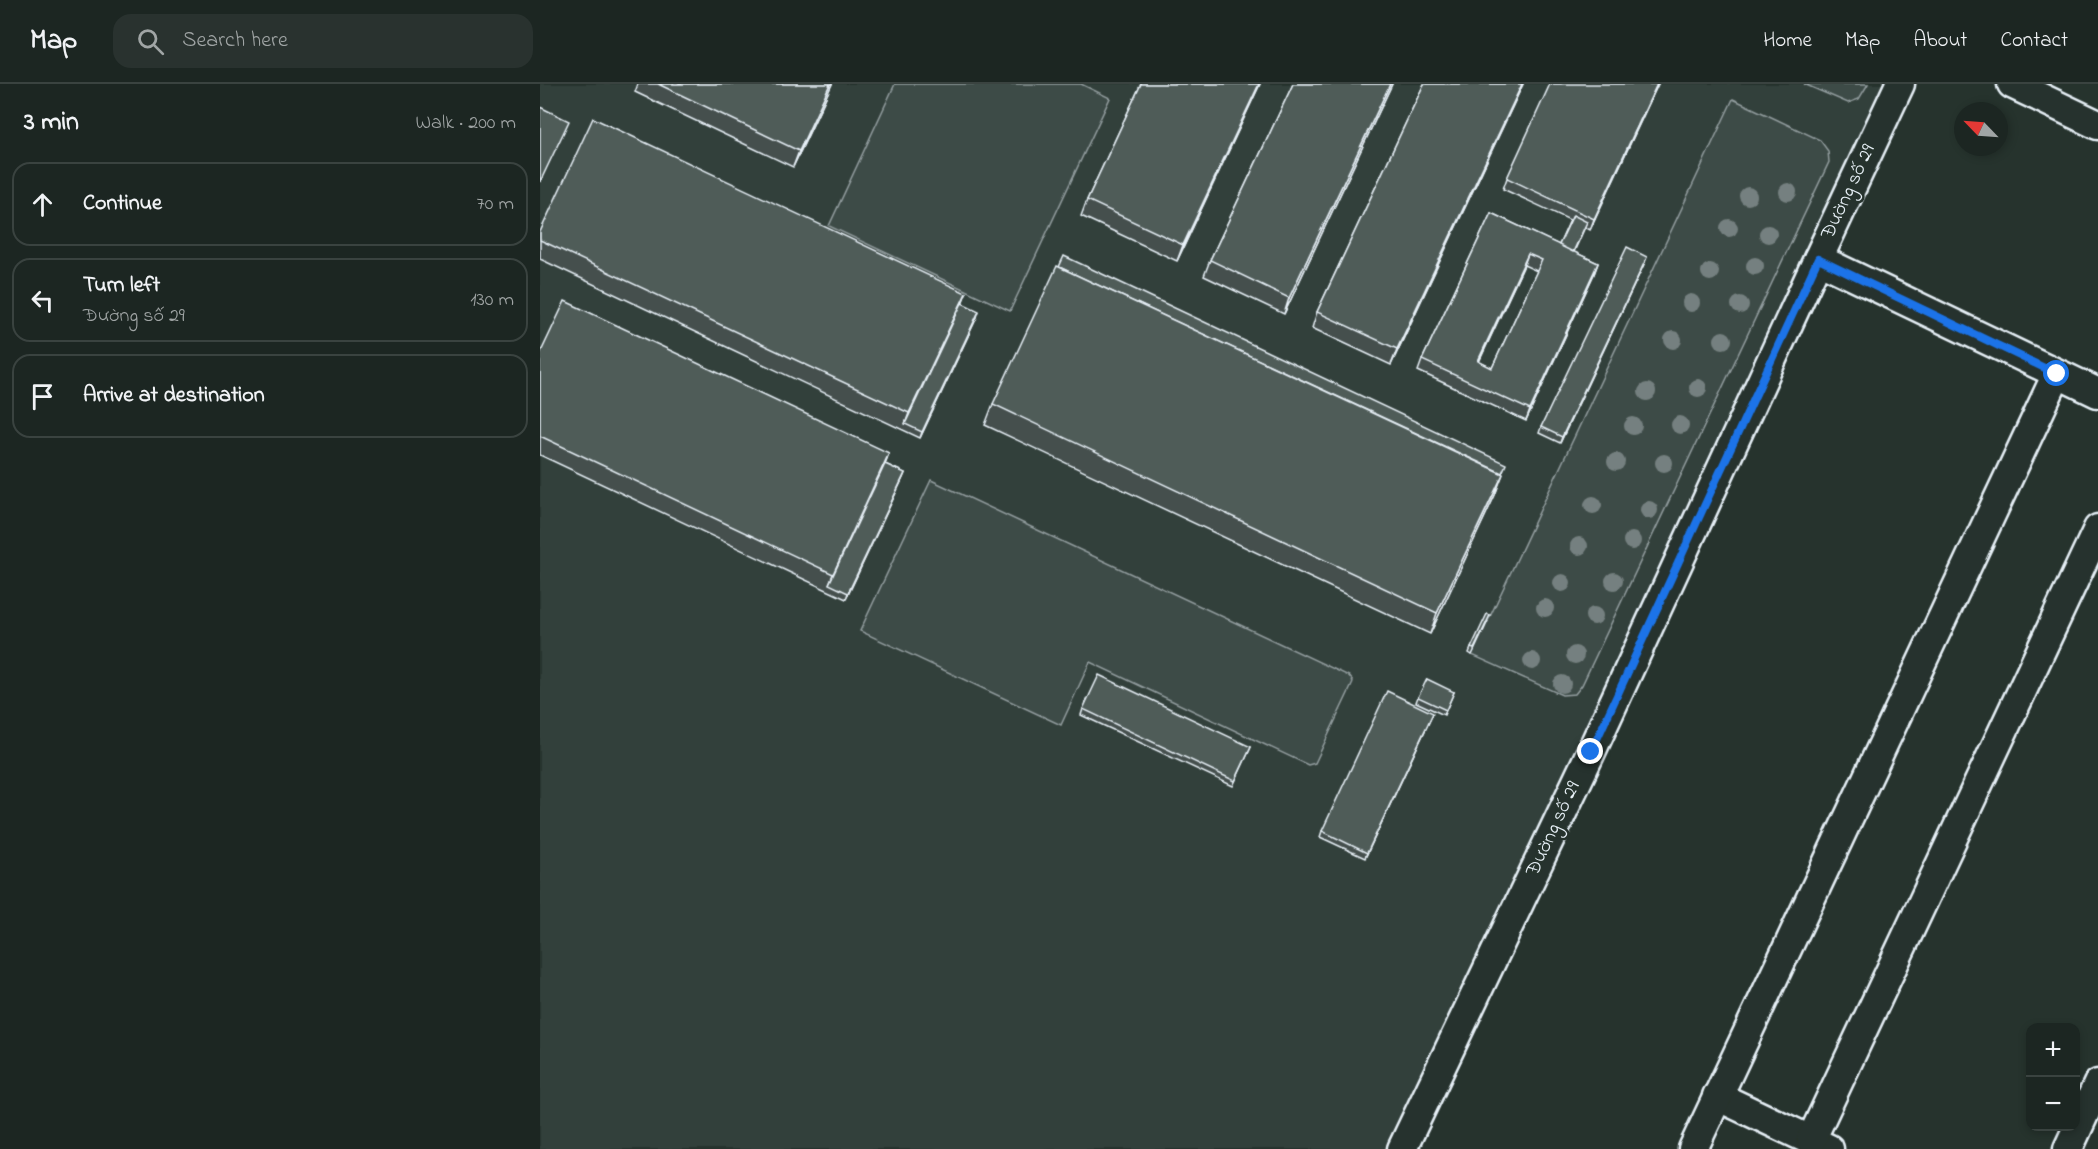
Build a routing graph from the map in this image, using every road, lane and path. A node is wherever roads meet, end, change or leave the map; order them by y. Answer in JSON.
{"nodes":[{"id":1,"x":1900,"y":84,"type":"edge"},
{"id":2,"x":2012,"y":84,"type":"edge"},
{"id":3,"x":2098,"y":125,"type":"edge"},
{"id":4,"x":1818,"y":259,"type":"junction"},
{"id":5,"x":2057,"y":374,"type":"junction"},
{"id":6,"x":2098,"y":393,"type":"edge"},
{"id":7,"x":2098,"y":529,"type":"edge"},
{"id":8,"x":2098,"y":1084,"type":"edge"},
{"id":9,"x":1717,"y":1096,"type":"junction"},
{"id":10,"x":1820,"y":1145,"type":"edge"},
{"id":11,"x":1402,"y":1149,"type":"edge"},
{"id":12,"x":1693,"y":1149,"type":"edge"},
{"id":13,"x":2068,"y":1149,"type":"edge"}],
"edges":[{"from":1,"to":4,"type":"street","name":"Đường số 29"},
{"from":2,"to":3,"type":"street"},
{"from":4,"to":5,"type":"street"},
{"from":4,"to":11,"type":"street","name":"Đường số 29"},
{"from":5,"to":6,"type":"street"},
{"from":5,"to":9,"type":"street"},
{"from":7,"to":10,"type":"street"},
{"from":8,"to":13,"type":"street"},
{"from":9,"to":10,"type":"street"},
{"from":9,"to":12,"type":"street"}]}
